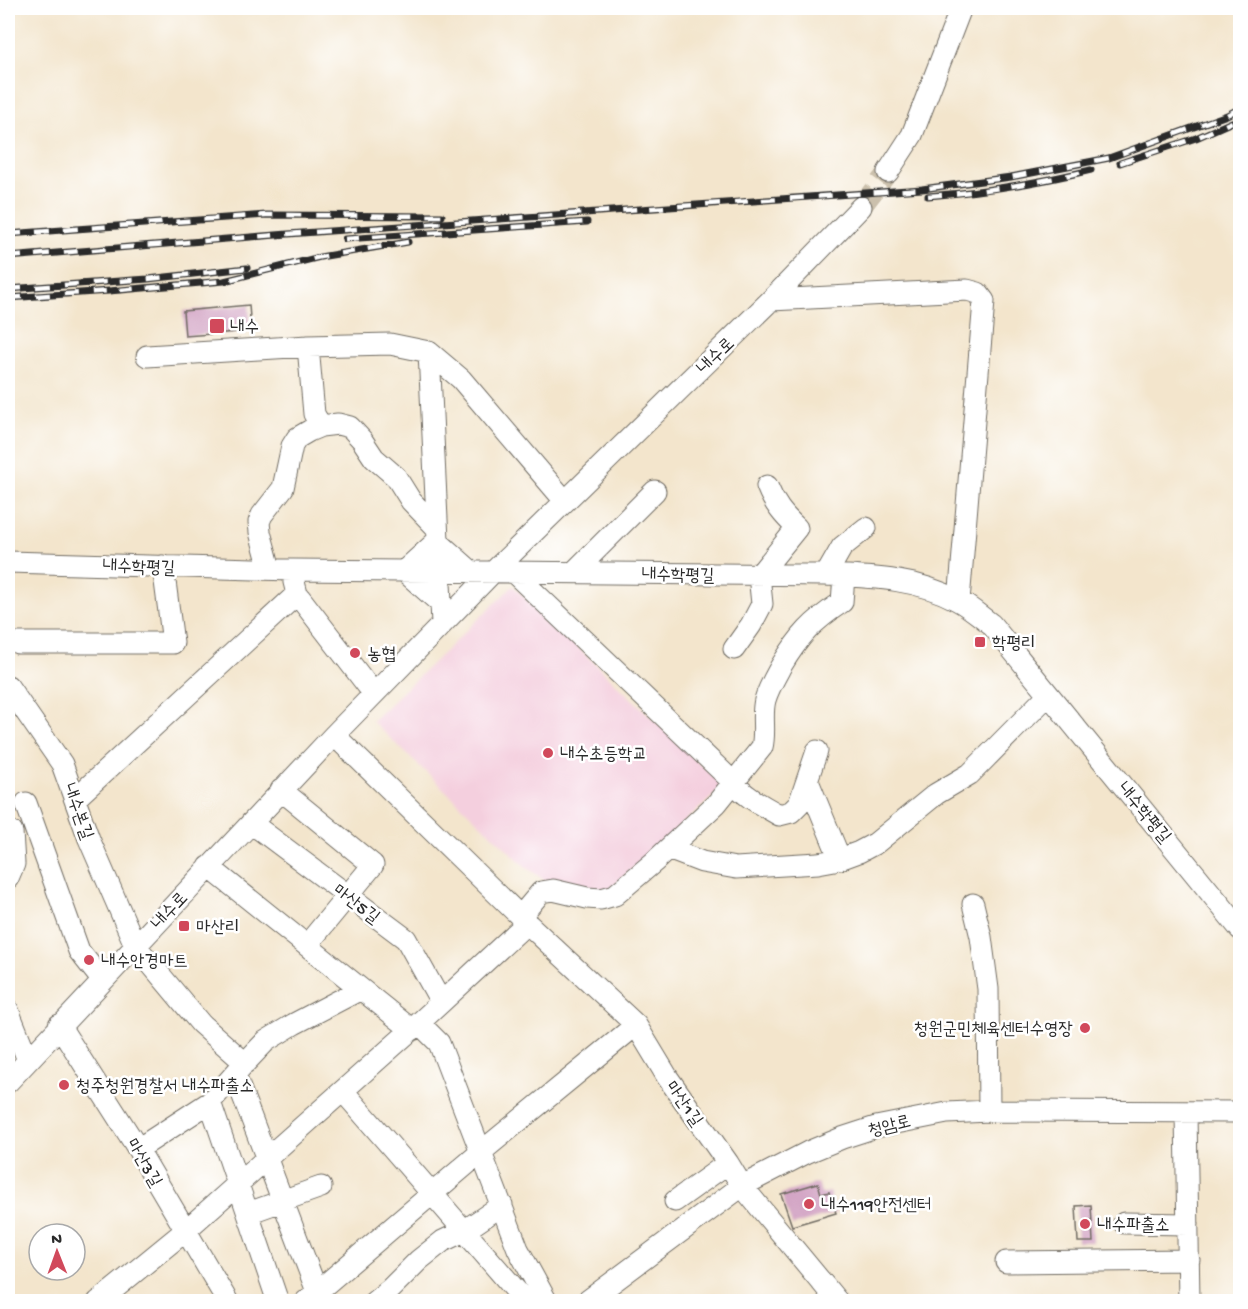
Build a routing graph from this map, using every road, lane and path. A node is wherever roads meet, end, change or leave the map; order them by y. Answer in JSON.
{"nodes":[{"id":1,"x":961,"y":8,"type":"edge"},
{"id":2,"x":888,"y":172,"type":"tunnel mouth"},
{"id":3,"x":861,"y":207,"type":"tunnel mouth"},
{"id":4,"x":771,"y":300,"type":"junction"},
{"id":5,"x":308,"y":346,"type":"junction"},
{"id":6,"x":429,"y":352,"type":"junction"},
{"id":7,"x":147,"y":356,"type":"dead end"},
{"id":8,"x":321,"y":426,"type":"junction"},
{"id":9,"x":767,"y":486,"type":"dead end"},
{"id":10,"x":655,"y":491,"type":"dead end"},
{"id":11,"x":566,"y":501,"type":"junction"},
{"id":12,"x":866,"y":528,"type":"dead end"},
{"id":13,"x":437,"y":534,"type":"junction"},
{"id":14,"x":8,"y":562,"type":"edge"},
{"id":15,"x":163,"y":566,"type":"junction"},
{"id":16,"x":270,"y":568,"type":"junction"},
{"id":17,"x":292,"y":570,"type":"junction"},
{"id":18,"x":404,"y":572,"type":"junction"},
{"id":19,"x":438,"y":572,"type":"junction"},
{"id":20,"x":493,"y":572,"type":"junction"},
{"id":21,"x":574,"y":572,"type":"junction"},
{"id":22,"x":759,"y":575,"type":"junction"},
{"id":23,"x":835,"y":575,"type":"junction"},
{"id":24,"x":297,"y":594,"type":"junction"},
{"id":25,"x":959,"y":601,"type":"junction"},
{"id":26,"x":440,"y":603,"type":"junction"},
{"id":27,"x":442,"y":624,"type":"junction"},
{"id":28,"x":18,"y":644,"type":"dead end"},
{"id":29,"x":734,"y":649,"type":"dead end"},
{"id":30,"x":8,"y":686,"type":"edge"},
{"id":31,"x":374,"y":694,"type":"junction"},
{"id":32,"x":1048,"y":695,"type":"junction"},
{"id":33,"x":334,"y":735,"type":"junction"},
{"id":34,"x":817,"y":751,"type":"dead end"},
{"id":35,"x":808,"y":781,"type":"junction"},
{"id":36,"x":732,"y":782,"type":"junction"},
{"id":37,"x":281,"y":790,"type":"junction"},
{"id":38,"x":75,"y":799,"type":"junction"},
{"id":39,"x":26,"y":803,"type":"dead end"},
{"id":40,"x":251,"y":823,"type":"junction"},
{"id":41,"x":12,"y":832,"type":"dead end"},
{"id":42,"x":668,"y":849,"type":"junction"},
{"id":43,"x":840,"y":859,"type":"junction"},
{"id":44,"x":209,"y":867,"type":"junction"},
{"id":45,"x":8,"y":878,"type":"edge"},
{"id":46,"x":348,"y":896,"type":"junction"},
{"id":47,"x":974,"y":904,"type":"dead end"},
{"id":48,"x":524,"y":920,"type":"junction"},
{"id":49,"x":1240,"y":929,"type":"edge"},
{"id":50,"x":135,"y":945,"type":"junction"},
{"id":51,"x":307,"y":945,"type":"junction"},
{"id":52,"x":102,"y":980,"type":"junction"},
{"id":53,"x":361,"y":989,"type":"junction"},
{"id":54,"x":441,"y":1002,"type":"junction"},
{"id":55,"x":8,"y":1010,"type":"edge"},
{"id":56,"x":59,"y":1025,"type":"junction"},
{"id":57,"x":636,"y":1025,"type":"junction"},
{"id":58,"x":415,"y":1027,"type":"junction"},
{"id":59,"x":28,"y":1059,"type":"junction"},
{"id":60,"x":240,"y":1069,"type":"junction"},
{"id":61,"x":8,"y":1082,"type":"edge"},
{"id":62,"x":343,"y":1091,"type":"junction"},
{"id":63,"x":210,"y":1102,"type":"junction"},
{"id":64,"x":988,"y":1111,"type":"junction"},
{"id":65,"x":1186,"y":1112,"type":"junction"},
{"id":66,"x":1240,"y":1112,"type":"edge"},
{"id":67,"x":138,"y":1149,"type":"junction"},
{"id":68,"x":481,"y":1152,"type":"junction"},
{"id":69,"x":268,"y":1158,"type":"junction"},
{"id":70,"x":728,"y":1163,"type":"junction"},
{"id":71,"x":238,"y":1185,"type":"junction"},
{"id":72,"x":742,"y":1186,"type":"junction"},
{"id":73,"x":321,"y":1187,"type":"dead end"},
{"id":74,"x":433,"y":1194,"type":"junction"},
{"id":75,"x":283,"y":1199,"type":"junction"},
{"id":76,"x":675,"y":1201,"type":"dead end"},
{"id":77,"x":502,"y":1205,"type":"junction"},
{"id":78,"x":248,"y":1213,"type":"junction"},
{"id":79,"x":1124,"y":1223,"type":"dead end"},
{"id":80,"x":1188,"y":1224,"type":"junction"},
{"id":81,"x":464,"y":1231,"type":"junction"},
{"id":82,"x":185,"y":1232,"type":"junction"},
{"id":83,"x":1189,"y":1260,"type":"junction"},
{"id":84,"x":1006,"y":1262,"type":"dead end"},
{"id":85,"x":315,"y":1298,"type":"edge"},
{"id":86,"x":98,"y":1302,"type":"edge"},
{"id":87,"x":228,"y":1302,"type":"edge"},
{"id":88,"x":278,"y":1302,"type":"edge"},
{"id":89,"x":374,"y":1302,"type":"edge"},
{"id":90,"x":526,"y":1302,"type":"edge"},
{"id":91,"x":547,"y":1302,"type":"edge"},
{"id":92,"x":586,"y":1302,"type":"edge"},
{"id":93,"x":838,"y":1302,"type":"edge"},
{"id":94,"x":1189,"y":1302,"type":"edge"}],
"edges":[{"from":1,"to":2,"type":"street"},
{"from":3,"to":4,"type":"street","name":"내수로"},
{"from":4,"to":11,"type":"street","name":"내수로"},
{"from":4,"to":25,"type":"street"},
{"from":5,"to":6,"type":"street"},
{"from":5,"to":7,"type":"street"},
{"from":5,"to":8,"type":"street"},
{"from":6,"to":11,"type":"street"},
{"from":6,"to":13,"type":"street"},
{"from":8,"to":13,"type":"street"},
{"from":8,"to":16,"type":"street"},
{"from":9,"to":22,"type":"street"},
{"from":10,"to":21,"type":"street"},
{"from":11,"to":20,"type":"street","name":"내수로"},
{"from":12,"to":23,"type":"street"},
{"from":13,"to":18,"type":"street"},
{"from":13,"to":19,"type":"street"},
{"from":13,"to":20,"type":"street"},
{"from":14,"to":15,"type":"street","name":"내수학평길"},
{"from":15,"to":16,"type":"street","name":"내수학평길"},
{"from":15,"to":28,"type":"street"},
{"from":16,"to":17,"type":"street","name":"내수학평길"},
{"from":17,"to":18,"type":"street","name":"내수학평길"},
{"from":17,"to":24,"type":"street"},
{"from":18,"to":19,"type":"street","name":"내수학평길"},
{"from":18,"to":26,"type":"street"},
{"from":19,"to":20,"type":"street","name":"내수학평길"},
{"from":19,"to":26,"type":"street"},
{"from":20,"to":21,"type":"street","name":"내수학평길"},
{"from":20,"to":27,"type":"street","name":"내수로"},
{"from":20,"to":36,"type":"street"},
{"from":21,"to":22,"type":"street","name":"내수학평길"},
{"from":22,"to":23,"type":"street","name":"내수학평길"},
{"from":22,"to":29,"type":"street"},
{"from":23,"to":25,"type":"street","name":"내수학평길"},
{"from":23,"to":36,"type":"street"},
{"from":24,"to":31,"type":"street"},
{"from":24,"to":38,"type":"street"},
{"from":25,"to":32,"type":"street","name":"내수학평길"},
{"from":26,"to":27,"type":"street"},
{"from":27,"to":31,"type":"street","name":"내수로"},
{"from":30,"to":38,"type":"street","name":"내수본길"},
{"from":31,"to":33,"type":"street","name":"내수로"},
{"from":32,"to":43,"type":"street"},
{"from":32,"to":49,"type":"street","name":"내수학평길"},
{"from":33,"to":37,"type":"street","name":"내수로"},
{"from":33,"to":48,"type":"street","name":"마산1길"},
{"from":34,"to":35,"type":"street"},
{"from":35,"to":36,"type":"street"},
{"from":35,"to":43,"type":"street"},
{"from":36,"to":42,"type":"street"},
{"from":37,"to":40,"type":"street","name":"내수로"},
{"from":37,"to":46,"type":"street"},
{"from":38,"to":50,"type":"street","name":"내수본길"},
{"from":39,"to":52,"type":"street"},
{"from":40,"to":44,"type":"street","name":"내수로"},
{"from":40,"to":46,"type":"street","name":"마산5길"},
{"from":41,"to":45,"type":"street"},
{"from":42,"to":43,"type":"street"},
{"from":42,"to":48,"type":"street"},
{"from":44,"to":50,"type":"street","name":"내수로"},
{"from":44,"to":51,"type":"street"},
{"from":46,"to":51,"type":"street"},
{"from":46,"to":54,"type":"street","name":"마산5길"},
{"from":47,"to":64,"type":"street"},
{"from":48,"to":54,"type":"street"},
{"from":48,"to":57,"type":"street","name":"마산1길"},
{"from":50,"to":52,"type":"street","name":"내수로"},
{"from":50,"to":60,"type":"street"},
{"from":51,"to":53,"type":"street"},
{"from":52,"to":56,"type":"street","name":"내수로"},
{"from":53,"to":58,"type":"street"},
{"from":53,"to":60,"type":"street"},
{"from":54,"to":58,"type":"street"},
{"from":55,"to":59,"type":"street"},
{"from":56,"to":59,"type":"street","name":"내수로"},
{"from":56,"to":67,"type":"street","name":"마산3길"},
{"from":57,"to":68,"type":"street"},
{"from":57,"to":70,"type":"street","name":"마산1길"},
{"from":58,"to":62,"type":"street"},
{"from":58,"to":68,"type":"street"},
{"from":59,"to":61,"type":"street","name":"내수로"},
{"from":60,"to":63,"type":"street"},
{"from":60,"to":69,"type":"street"},
{"from":62,"to":69,"type":"street"},
{"from":62,"to":74,"type":"street"},
{"from":63,"to":67,"type":"street"},
{"from":63,"to":71,"type":"street"},
{"from":64,"to":65,"type":"street","name":"청암로"},
{"from":64,"to":72,"type":"street","name":"청암로"},
{"from":65,"to":66,"type":"street","name":"청암로"},
{"from":65,"to":80,"type":"street"},
{"from":67,"to":82,"type":"street","name":"마산3길"},
{"from":68,"to":74,"type":"street"},
{"from":68,"to":77,"type":"street"},
{"from":69,"to":71,"type":"street"},
{"from":69,"to":75,"type":"street"},
{"from":70,"to":72,"type":"street","name":"마산1길"},
{"from":70,"to":76,"type":"street"},
{"from":71,"to":78,"type":"street"},
{"from":71,"to":82,"type":"street"},
{"from":72,"to":92,"type":"street","name":"청암로"},
{"from":72,"to":93,"type":"street","name":"마산1길"},
{"from":73,"to":75,"type":"street"},
{"from":74,"to":81,"type":"street"},
{"from":74,"to":85,"type":"street"},
{"from":75,"to":78,"type":"street"},
{"from":75,"to":85,"type":"street"},
{"from":77,"to":81,"type":"street"},
{"from":77,"to":91,"type":"street"},
{"from":78,"to":88,"type":"street"},
{"from":79,"to":80,"type":"street"},
{"from":80,"to":83,"type":"street"},
{"from":81,"to":89,"type":"street"},
{"from":81,"to":90,"type":"street"},
{"from":82,"to":86,"type":"street"},
{"from":82,"to":87,"type":"street","name":"마산3길"},
{"from":83,"to":84,"type":"street"},
{"from":83,"to":94,"type":"street"}]}
